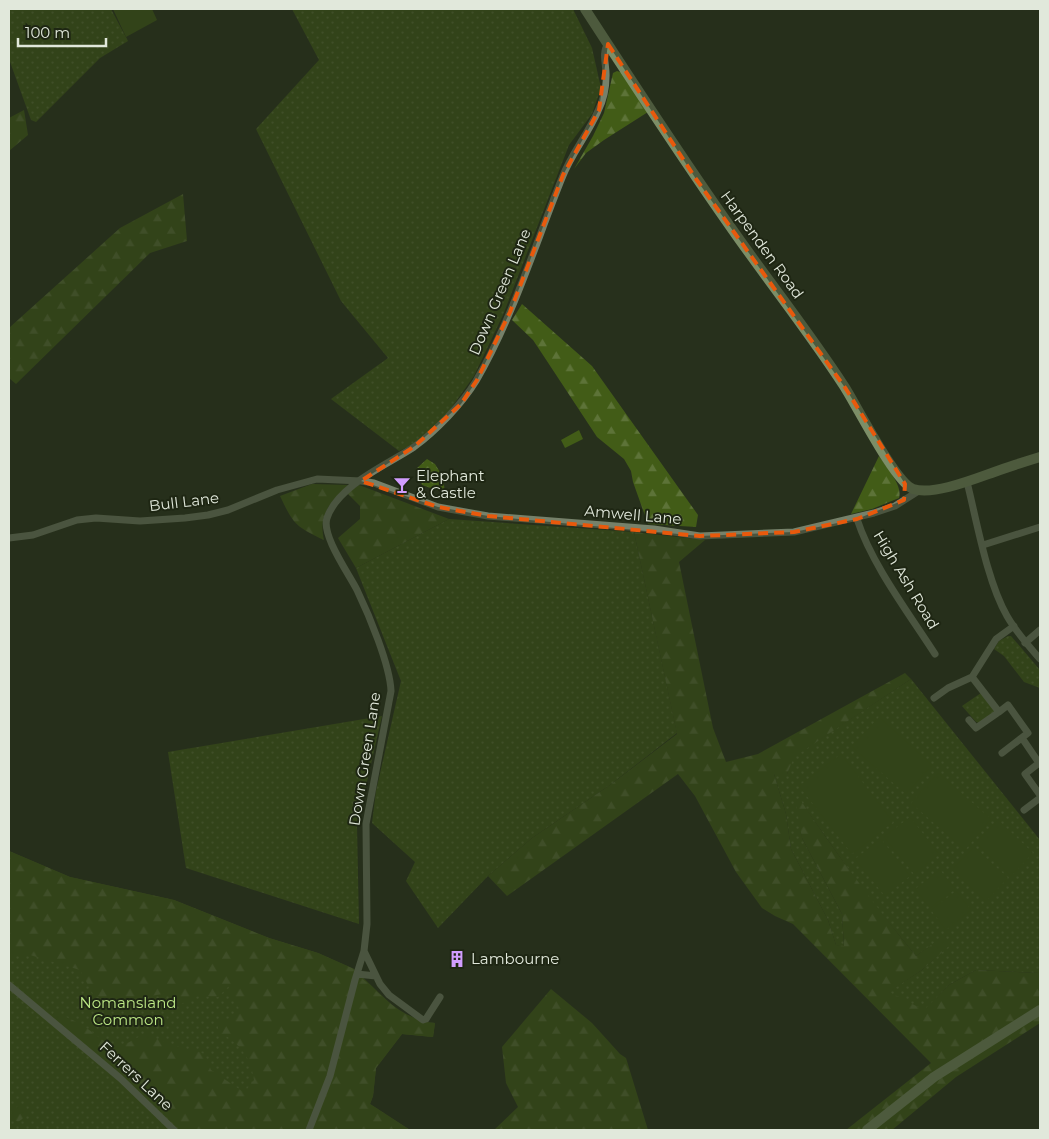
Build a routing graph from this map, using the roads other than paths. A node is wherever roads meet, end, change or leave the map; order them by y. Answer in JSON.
{"nodes":[{"id":1,"x":586,"y":9,"type":"edge"},
{"id":2,"x":608,"y":44,"type":"junction"},
{"id":3,"x":1040,"y":458,"type":"edge"},
{"id":4,"x":360,"y":481,"type":"junction"},
{"id":5,"x":967,"y":482,"type":"junction"},
{"id":6,"x":904,"y":484,"type":"junction"},
{"id":7,"x":920,"y":490,"type":"junction"},
{"id":8,"x":904,"y":500,"type":"junction"},
{"id":9,"x":857,"y":518,"type":"junction"},
{"id":10,"x":1040,"y":527,"type":"edge"},
{"id":11,"x":9,"y":538,"type":"edge"},
{"id":12,"x":983,"y":545,"type":"junction"},
{"id":13,"x":1014,"y":626,"type":"junction"},
{"id":14,"x":1040,"y":630,"type":"edge"},
{"id":15,"x":1026,"y":643,"type":"junction"},
{"id":16,"x":935,"y":654,"type":"dead end"},
{"id":17,"x":1040,"y":659,"type":"edge"},
{"id":18,"x":972,"y":677,"type":"junction"},
{"id":19,"x":934,"y":698,"type":"dead end"},
{"id":20,"x":998,"y":712,"type":"junction"},
{"id":21,"x":969,"y":720,"type":"dead end"},
{"id":22,"x":1022,"y":738,"type":"junction"},
{"id":23,"x":1002,"y":753,"type":"dead end"},
{"id":24,"x":1040,"y":797,"type":"edge"},
{"id":25,"x":1024,"y":810,"type":"dead end"},
{"id":26,"x":364,"y":951,"type":"junction"},
{"id":27,"x":357,"y":974,"type":"junction"},
{"id":28,"x":376,"y":976,"type":"junction"},
{"id":29,"x":9,"y":985,"type":"edge"},
{"id":30,"x":440,"y":997,"type":"dead end"},
{"id":31,"x":1040,"y":1010,"type":"edge"},
{"id":32,"x":174,"y":1130,"type":"edge"},
{"id":33,"x":309,"y":1130,"type":"edge"},
{"id":34,"x":867,"y":1130,"type":"edge"}],
"edges":[{"from":1,"to":2,"type":"street","name":"Harpenden Road"},
{"from":2,"to":4,"type":"street","name":"Down Green Lane"},
{"from":2,"to":6,"type":"street","name":"Harpenden Road"},
{"from":3,"to":5,"type":"street"},
{"from":4,"to":9,"type":"street","name":"Amwell Lane"},
{"from":4,"to":11,"type":"street","name":"Bull Lane"},
{"from":4,"to":26,"type":"street","name":"Down Green Lane"},
{"from":5,"to":7,"type":"street"},
{"from":5,"to":12,"type":"street"},
{"from":6,"to":7,"type":"street"},
{"from":6,"to":8,"type":"street"},
{"from":7,"to":8,"type":"street","name":"Amwell Lane"},
{"from":8,"to":9,"type":"street","name":"Amwell Lane"},
{"from":9,"to":16,"type":"street","name":"High Ash Road"},
{"from":10,"to":12,"type":"street"},
{"from":12,"to":13,"type":"street"},
{"from":13,"to":15,"type":"street"},
{"from":13,"to":18,"type":"street"},
{"from":14,"to":15,"type":"street"},
{"from":15,"to":17,"type":"street"},
{"from":18,"to":19,"type":"street"},
{"from":18,"to":20,"type":"street"},
{"from":20,"to":21,"type":"street"},
{"from":20,"to":22,"type":"street"},
{"from":22,"to":23,"type":"street"},
{"from":22,"to":24,"type":"street"},
{"from":24,"to":25,"type":"street"},
{"from":26,"to":27,"type":"street","name":"Down Green Lane"},
{"from":26,"to":28,"type":"street"},
{"from":27,"to":28,"type":"street"},
{"from":27,"to":33,"type":"street","name":"Down Green Lane"},
{"from":28,"to":30,"type":"street"},
{"from":29,"to":32,"type":"street","name":"Ferrers Lane"},
{"from":31,"to":34,"type":"street"}]}
